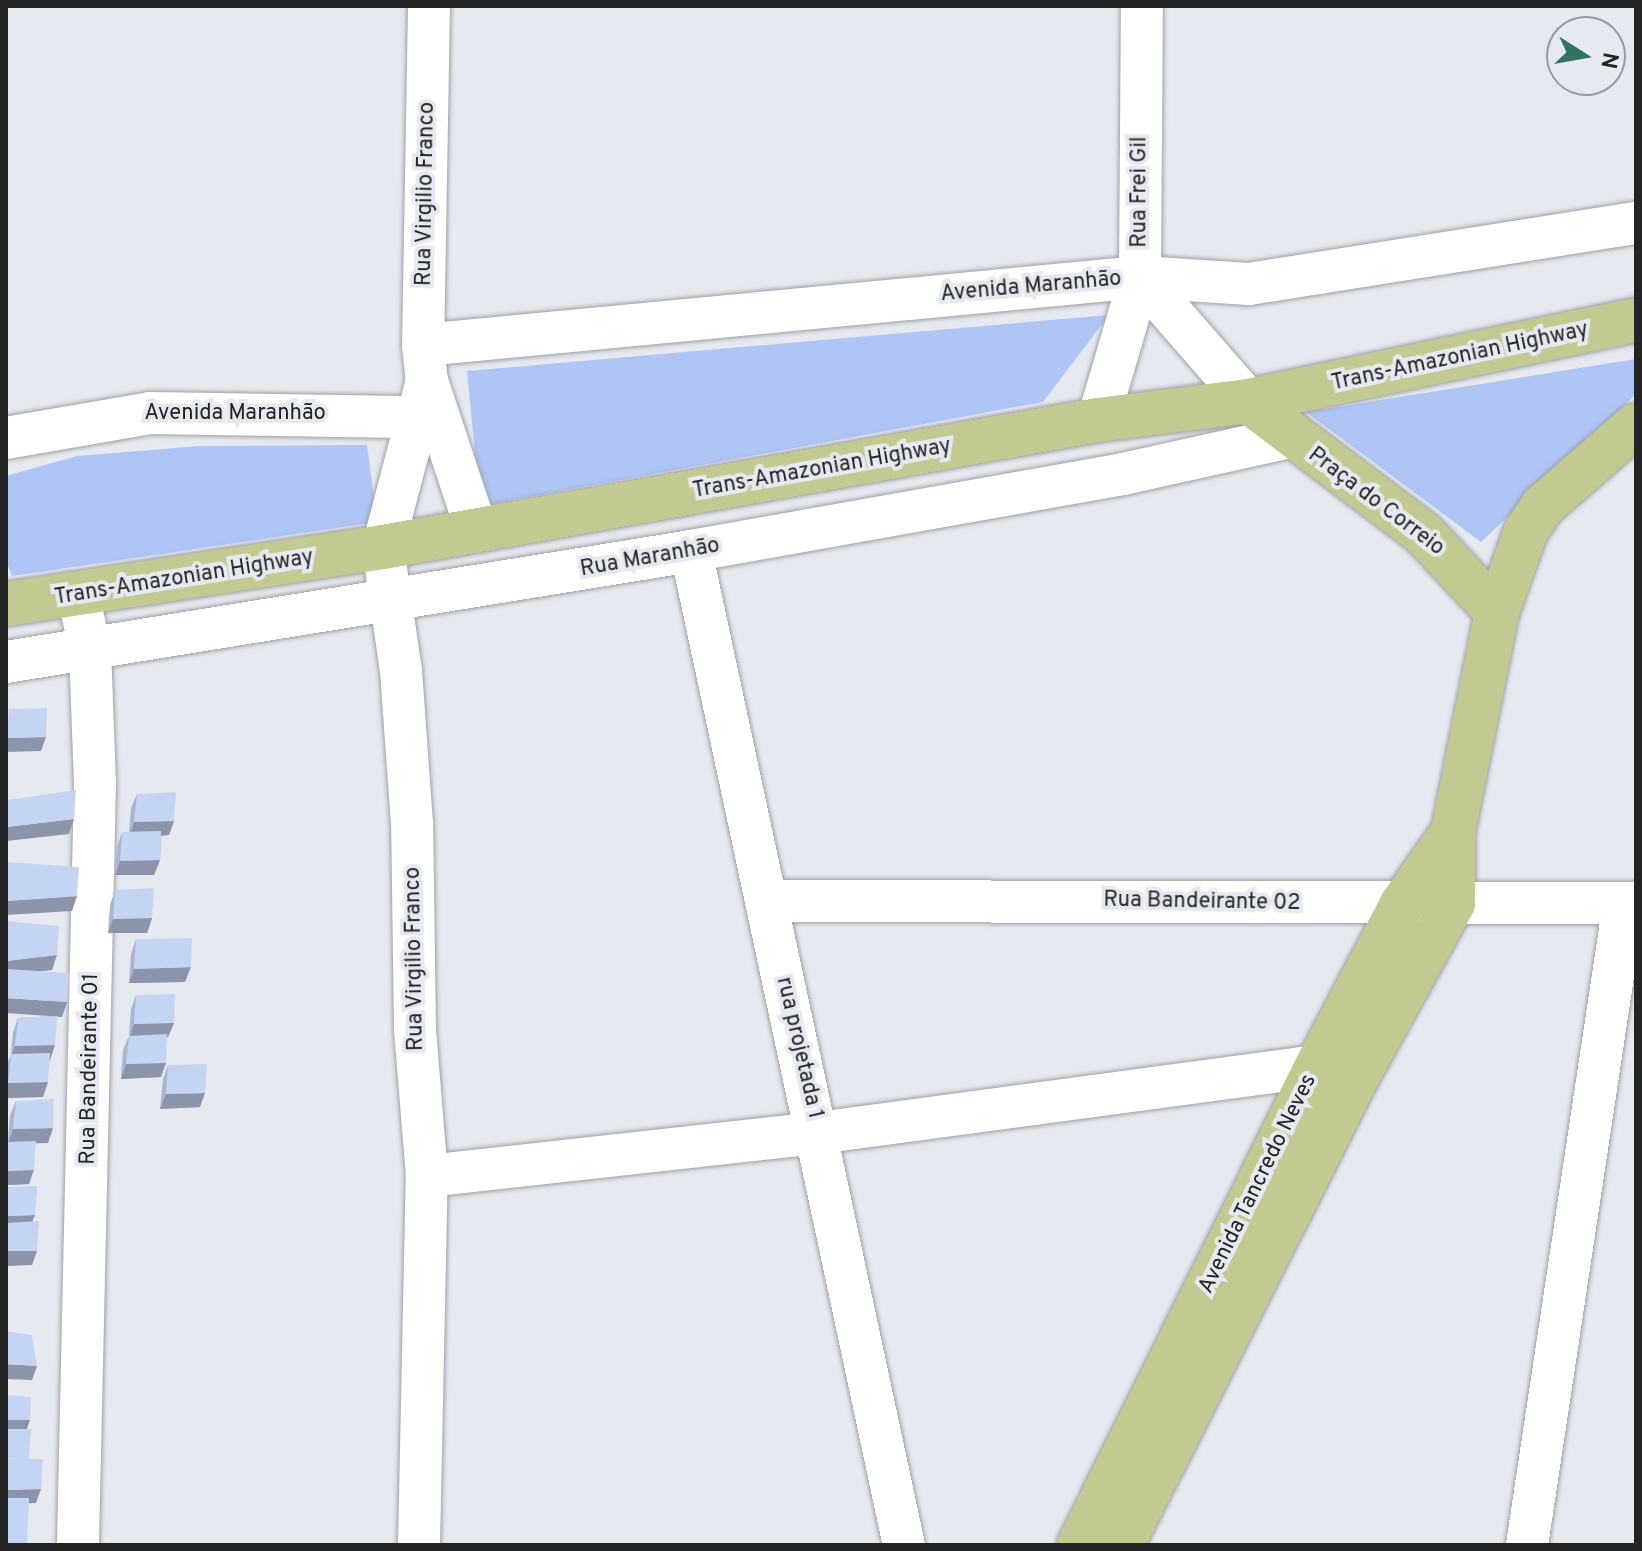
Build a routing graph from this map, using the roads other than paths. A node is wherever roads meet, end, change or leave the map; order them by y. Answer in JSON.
{"nodes":[{"id":1,"x":429,"y":6,"type":"edge"},
{"id":2,"x":1142,"y":6,"type":"edge"},
{"id":3,"x":1636,"y":223,"type":"edge"},
{"id":4,"x":1140,"y":277,"type":"junction"},
{"id":5,"x":1636,"y":320,"type":"edge"},
{"id":6,"x":422,"y":381,"type":"junction"},
{"id":7,"x":1248,"y":401,"type":"junction"},
{"id":8,"x":1098,"y":420,"type":"junction"},
{"id":9,"x":1636,"y":425,"type":"edge"},
{"id":10,"x":1290,"y":437,"type":"junction"},
{"id":11,"x":6,"y":438,"type":"edge"},
{"id":12,"x":477,"y":531,"type":"junction"},
{"id":13,"x":383,"y":547,"type":"junction"},
{"id":14,"x":691,"y":551,"type":"junction"},
{"id":15,"x":228,"y":572,"type":"junction"},
{"id":16,"x":78,"y":595,"type":"junction"},
{"id":17,"x":391,"y":599,"type":"junction"},
{"id":18,"x":6,"y":604,"type":"edge"},
{"id":19,"x":1497,"y":612,"type":"junction"},
{"id":20,"x":233,"y":626,"type":"junction"},
{"id":21,"x":90,"y":648,"type":"junction"},
{"id":22,"x":6,"y":662,"type":"edge"},
{"id":23,"x":1453,"y":832,"type":"junction"},
{"id":24,"x":767,"y":901,"type":"junction"},
{"id":25,"x":1453,"y":903,"type":"junction"},
{"id":26,"x":1630,"y":903,"type":"edge"},
{"id":27,"x":1402,"y":904,"type":"junction"},
{"id":28,"x":1337,"y":1071,"type":"junction"},
{"id":29,"x":818,"y":1133,"type":"junction"},
{"id":30,"x":427,"y":1176,"type":"junction"},
{"id":31,"x":78,"y":1545,"type":"edge"},
{"id":32,"x":419,"y":1545,"type":"edge"},
{"id":33,"x":904,"y":1545,"type":"edge"},
{"id":34,"x":1079,"y":1545,"type":"edge"},
{"id":35,"x":1122,"y":1545,"type":"edge"},
{"id":36,"x":1527,"y":1545,"type":"edge"}],
"edges":[{"from":1,"to":6,"type":"street","name":"Rua Virgilio Franco"},
{"from":2,"to":4,"type":"street","name":"Rua Frei Gil"},
{"from":3,"to":4,"type":"street","name":"Avenida Maranhão"},
{"from":4,"to":6,"type":"street","name":"Avenida Maranhão"},
{"from":4,"to":7,"type":"street"},
{"from":4,"to":8,"type":"street","name":"Rua Frei Gil"},
{"from":5,"to":7,"type":"main road","name":"Trans-Amazonian Highway"},
{"from":6,"to":11,"type":"street","name":"Avenida Maranhão"},
{"from":6,"to":12,"type":"street","name":"Rua Virgilio Franco"},
{"from":6,"to":13,"type":"street","name":"Rua Virgilio Franco"},
{"from":7,"to":8,"type":"main road","name":"Trans-Amazonian Highway"},
{"from":7,"to":10,"type":"main road","name":"Praça do Correio"},
{"from":8,"to":12,"type":"main road","name":"Trans-Amazonian Highway"},
{"from":9,"to":19,"type":"main road","name":"Avenida Tancredo Neves"},
{"from":10,"to":14,"type":"street","name":"Rua Maranhão"},
{"from":10,"to":19,"type":"main road","name":"Praça do Correio"},
{"from":12,"to":13,"type":"main road","name":"Trans-Amazonian Highway"},
{"from":13,"to":15,"type":"main road","name":"Trans-Amazonian Highway"},
{"from":13,"to":17,"type":"street","name":"Rua Virgilio Franco"},
{"from":14,"to":17,"type":"street","name":"Rua Maranhão"},
{"from":14,"to":24,"type":"street","name":"rua projetada 1"},
{"from":15,"to":16,"type":"main road","name":"Trans-Amazonian Highway"},
{"from":15,"to":20,"type":"street"},
{"from":16,"to":18,"type":"main road","name":"Trans-Amazonian Highway"},
{"from":16,"to":21,"type":"street","name":"Rua Bandeirante 01"},
{"from":17,"to":20,"type":"street","name":"Rua Maranhão"},
{"from":17,"to":30,"type":"street","name":"Rua Virgilio Franco"},
{"from":19,"to":23,"type":"main road","name":"Avenida Tancredo Neves"},
{"from":20,"to":21,"type":"street","name":"Rua Maranhão"},
{"from":21,"to":22,"type":"street","name":"Rua Maranhão"},
{"from":21,"to":31,"type":"street","name":"Rua Bandeirante 01"},
{"from":23,"to":25,"type":"main road","name":"Avenida Tancredo Neves"},
{"from":23,"to":27,"type":"main road","name":"Avenida Tancredo Neves"},
{"from":24,"to":27,"type":"street","name":"Rua Bandeirante 02"},
{"from":24,"to":29,"type":"street","name":"rua projetada 1"},
{"from":25,"to":26,"type":"street","name":"Rua Bandeirante 02"},
{"from":25,"to":27,"type":"street","name":"Rua Bandeirante 02"},
{"from":25,"to":28,"type":"main road","name":"Avenida Tancredo Neves"},
{"from":26,"to":36,"type":"street"},
{"from":27,"to":28,"type":"main road","name":"Avenida Tancredo Neves"},
{"from":28,"to":29,"type":"street"},
{"from":28,"to":34,"type":"main road","name":"Avenida Tancredo Neves"},
{"from":28,"to":35,"type":"main road","name":"Avenida Tancredo Neves"},
{"from":29,"to":30,"type":"street"},
{"from":29,"to":33,"type":"street","name":"rua projetada 1"},
{"from":30,"to":32,"type":"street","name":"Rua Virgilio Franco"}]}
